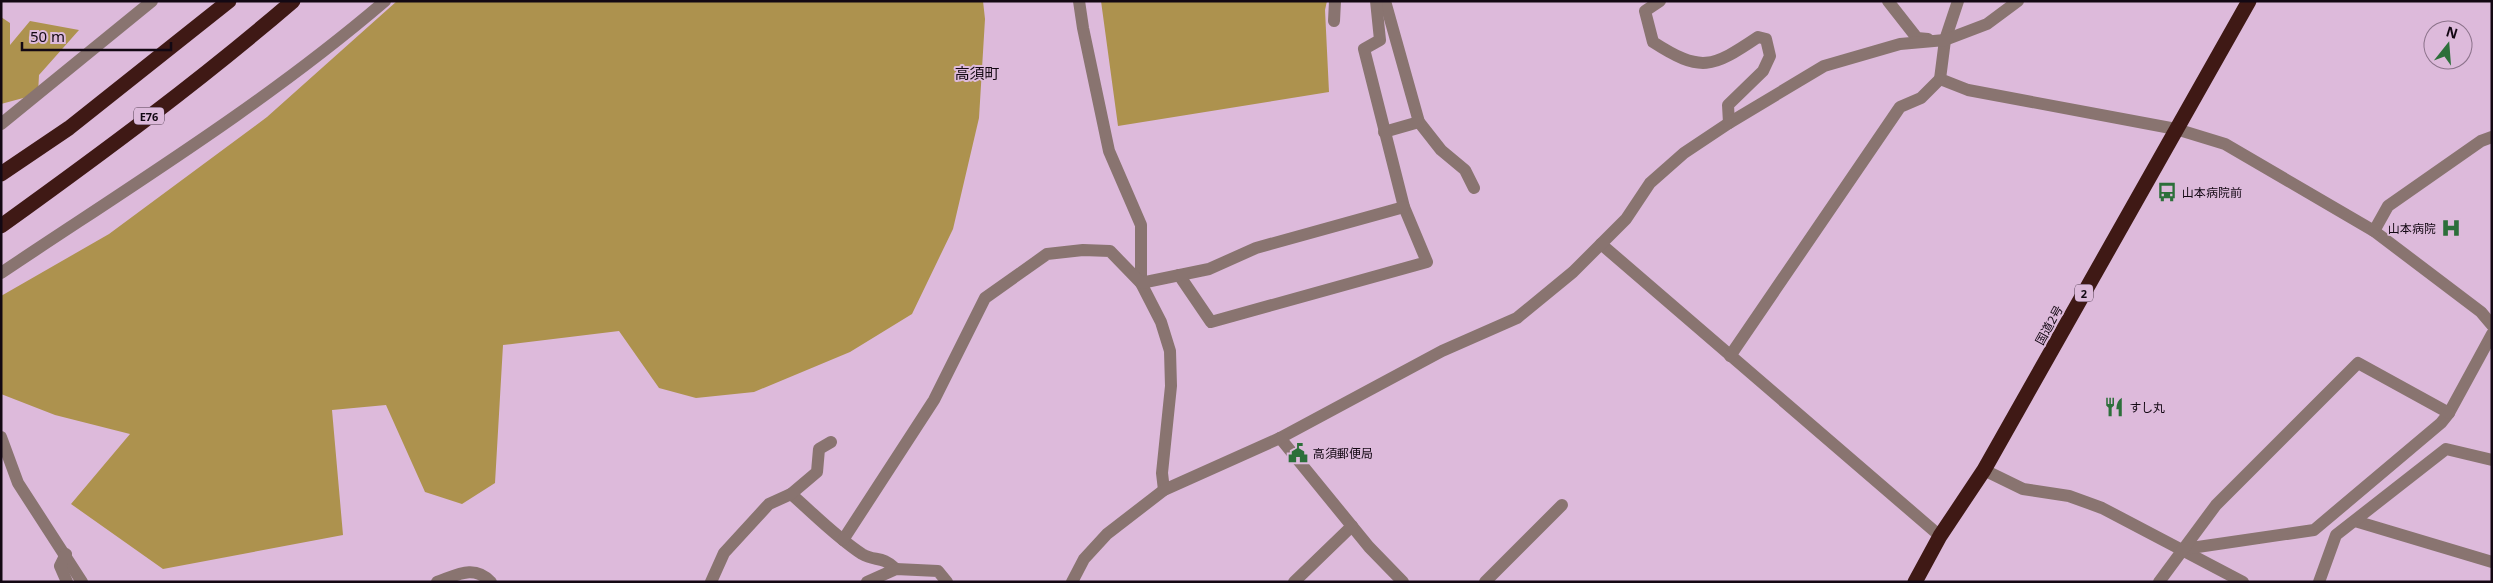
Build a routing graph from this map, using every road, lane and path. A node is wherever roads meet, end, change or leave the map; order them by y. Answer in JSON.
{"nodes":[{"id":1,"x":152,"y":1,"type":"edge"},
{"id":2,"x":229,"y":1,"type":"edge"},
{"id":3,"x":293,"y":1,"type":"edge"},
{"id":4,"x":385,"y":1,"type":"edge"},
{"id":5,"x":1079,"y":1,"type":"edge"},
{"id":6,"x":1335,"y":1,"type":"edge"},
{"id":7,"x":1376,"y":1,"type":"edge"},
{"id":8,"x":1385,"y":1,"type":"edge"},
{"id":9,"x":1660,"y":1,"type":"edge"},
{"id":10,"x":1888,"y":1,"type":"edge"},
{"id":11,"x":1958,"y":1,"type":"edge"},
{"id":12,"x":2018,"y":1,"type":"edge"},
{"id":13,"x":2249,"y":1,"type":"edge"},
{"id":14,"x":1334,"y":21,"type":"dead end"},
{"id":15,"x":1945,"y":40,"type":"junction"},
{"id":16,"x":1940,"y":79,"type":"junction"},
{"id":17,"x":1419,"y":122,"type":"junction"},
{"id":18,"x":1729,"y":123,"type":"junction"},
{"id":19,"x":1,"y":124,"type":"edge"},
{"id":20,"x":2176,"y":129,"type":"junction"},
{"id":21,"x":1384,"y":132,"type":"junction"},
{"id":22,"x":2492,"y":137,"type":"edge"},
{"id":23,"x":1,"y":174,"type":"edge"},
{"id":24,"x":1474,"y":188,"type":"dead end"},
{"id":25,"x":1404,"y":208,"type":"junction"},
{"id":26,"x":1,"y":226,"type":"edge"},
{"id":27,"x":2374,"y":231,"type":"junction"},
{"id":28,"x":1601,"y":244,"type":"junction"},
{"id":29,"x":1,"y":272,"type":"edge"},
{"id":30,"x":1179,"y":275,"type":"junction"},
{"id":31,"x":1141,"y":283,"type":"junction"},
{"id":32,"x":2492,"y":325,"type":"edge"},
{"id":33,"x":2492,"y":334,"type":"edge"},
{"id":34,"x":1730,"y":356,"type":"junction"},
{"id":35,"x":2449,"y":413,"type":"junction"},
{"id":36,"x":1,"y":437,"type":"edge"},
{"id":37,"x":1280,"y":438,"type":"junction"},
{"id":38,"x":831,"y":442,"type":"dead end"},
{"id":39,"x":2492,"y":460,"type":"edge"},
{"id":40,"x":1984,"y":470,"type":"junction"},
{"id":41,"x":1164,"y":490,"type":"junction"},
{"id":42,"x":791,"y":494,"type":"junction"},
{"id":43,"x":1562,"y":505,"type":"dead end"},
{"id":44,"x":2355,"y":521,"type":"junction"},
{"id":45,"x":1352,"y":526,"type":"junction"},
{"id":46,"x":1940,"y":536,"type":"junction"},
{"id":47,"x":843,"y":540,"type":"junction"},
{"id":48,"x":2184,"y":549,"type":"junction"},
{"id":49,"x":66,"y":554,"type":"junction"},
{"id":50,"x":2492,"y":562,"type":"edge"},
{"id":51,"x":896,"y":569,"type":"junction"},
{"id":52,"x":67,"y":582,"type":"edge"},
{"id":53,"x":82,"y":582,"type":"edge"},
{"id":54,"x":437,"y":582,"type":"edge"},
{"id":55,"x":491,"y":582,"type":"edge"},
{"id":56,"x":711,"y":582,"type":"edge"},
{"id":57,"x":867,"y":582,"type":"edge"},
{"id":58,"x":947,"y":582,"type":"edge"},
{"id":59,"x":1072,"y":582,"type":"edge"},
{"id":60,"x":1294,"y":582,"type":"edge"},
{"id":61,"x":1403,"y":582,"type":"edge"},
{"id":62,"x":1485,"y":582,"type":"edge"},
{"id":63,"x":1914,"y":582,"type":"edge"},
{"id":64,"x":2159,"y":582,"type":"edge"},
{"id":65,"x":2243,"y":582,"type":"edge"},
{"id":66,"x":2319,"y":582,"type":"edge"}],
"edges":[{"from":1,"to":19,"type":"street"},
{"from":2,"to":23,"type":"highway"},
{"from":3,"to":26,"type":"highway","number":"E76"},
{"from":4,"to":29,"type":"street"},
{"from":5,"to":31,"type":"street"},
{"from":6,"to":14,"type":"street"},
{"from":7,"to":21,"type":"street"},
{"from":8,"to":17,"type":"street"},
{"from":9,"to":18,"type":"street"},
{"from":10,"to":15,"type":"street"},
{"from":11,"to":15,"type":"street"},
{"from":12,"to":15,"type":"street"},
{"from":13,"to":20,"type":"highway","name":"国道2号","number":"2"},
{"from":15,"to":16,"type":"street"},
{"from":15,"to":18,"type":"street"},
{"from":16,"to":20,"type":"street"},
{"from":16,"to":34,"type":"street"},
{"from":17,"to":21,"type":"street"},
{"from":17,"to":24,"type":"street"},
{"from":18,"to":28,"type":"street"},
{"from":20,"to":27,"type":"street"},
{"from":20,"to":40,"type":"highway","name":"国道2号","number":"2"},
{"from":21,"to":25,"type":"street"},
{"from":22,"to":27,"type":"street"},
{"from":25,"to":30,"type":"street"},
{"from":25,"to":30,"type":"street"},
{"from":27,"to":32,"type":"street"},
{"from":28,"to":34,"type":"street"},
{"from":28,"to":37,"type":"street"},
{"from":30,"to":31,"type":"street"},
{"from":31,"to":41,"type":"street"},
{"from":31,"to":47,"type":"street"},
{"from":33,"to":35,"type":"street"},
{"from":34,"to":46,"type":"street"},
{"from":35,"to":48,"type":"street"},
{"from":35,"to":48,"type":"street"},
{"from":36,"to":49,"type":"street"},
{"from":37,"to":41,"type":"street"},
{"from":37,"to":45,"type":"street"},
{"from":38,"to":42,"type":"street"},
{"from":39,"to":44,"type":"street"},
{"from":40,"to":46,"type":"highway","name":"国道2号","number":"2"},
{"from":40,"to":48,"type":"street"},
{"from":41,"to":59,"type":"street"},
{"from":42,"to":47,"type":"street"},
{"from":42,"to":56,"type":"street"},
{"from":43,"to":62,"type":"street"},
{"from":44,"to":50,"type":"street"},
{"from":44,"to":66,"type":"street"},
{"from":45,"to":60,"type":"street"},
{"from":45,"to":61,"type":"street"},
{"from":46,"to":63,"type":"highway","name":"国道2号","number":"2"},
{"from":47,"to":51,"type":"street"},
{"from":48,"to":64,"type":"street"},
{"from":48,"to":65,"type":"street"},
{"from":49,"to":52,"type":"street"},
{"from":49,"to":53,"type":"street"},
{"from":51,"to":57,"type":"street"},
{"from":51,"to":58,"type":"street"},
{"from":54,"to":55,"type":"street"}]}
